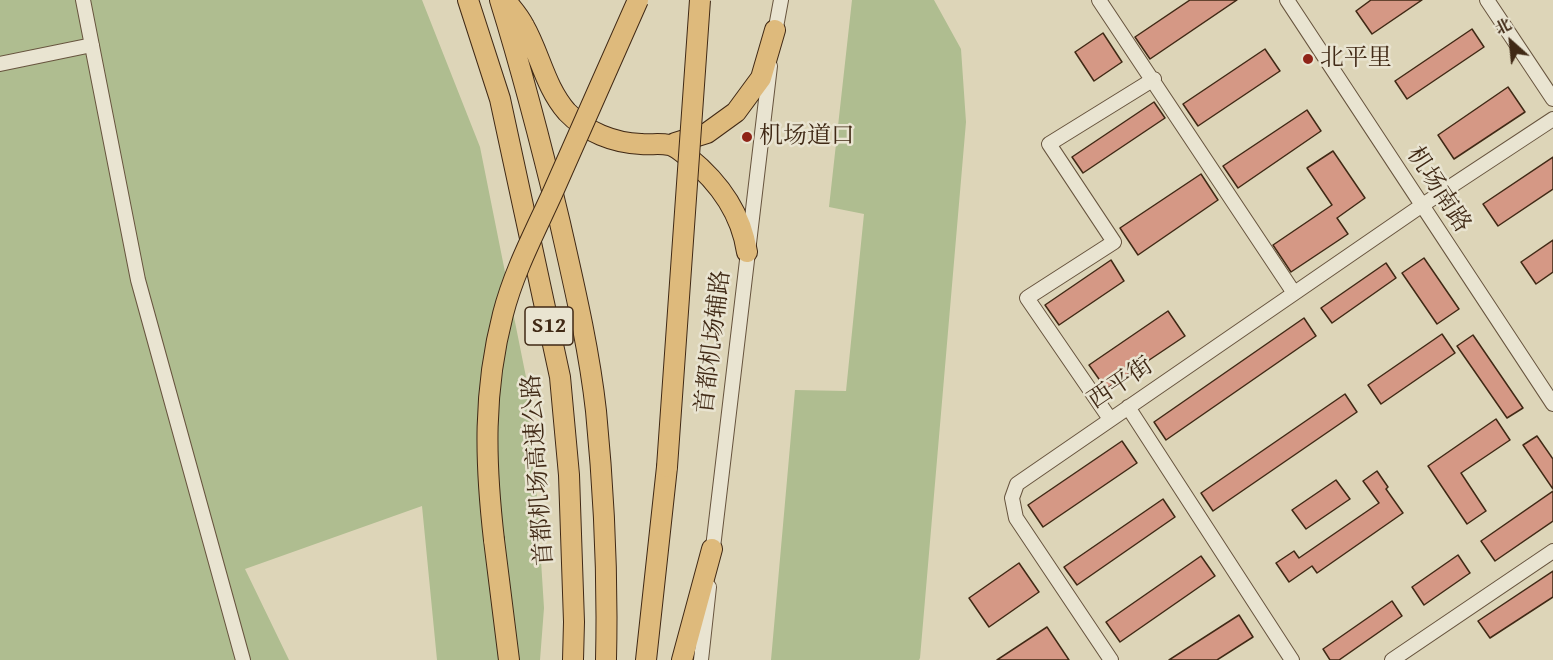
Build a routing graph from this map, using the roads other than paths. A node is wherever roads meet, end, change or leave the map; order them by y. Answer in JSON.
{"nodes":[{"id":1,"x":83,"y":0,"type":"edge"},
{"id":2,"x":468,"y":0,"type":"edge"},
{"id":3,"x":500,"y":0,"type":"edge"},
{"id":4,"x":505,"y":0,"type":"edge"},
{"id":5,"x":639,"y":0,"type":"edge"},
{"id":6,"x":700,"y":0,"type":"edge"},
{"id":7,"x":776,"y":0,"type":"edge"},
{"id":8,"x":781,"y":0,"type":"edge"},
{"id":9,"x":1099,"y":0,"type":"edge"},
{"id":10,"x":1287,"y":0,"type":"edge"},
{"id":11,"x":1487,"y":0,"type":"edge"},
{"id":12,"x":775,"y":30,"type":"junction"},
{"id":13,"x":92,"y":45,"type":"junction"},
{"id":14,"x":0,"y":64,"type":"edge"},
{"id":15,"x":1154,"y":79,"type":"junction"},
{"id":16,"x":1553,"y":99,"type":"edge"},
{"id":17,"x":1553,"y":119,"type":"edge"},
{"id":18,"x":671,"y":145,"type":"junction"},
{"id":19,"x":1421,"y":206,"type":"junction"},
{"id":20,"x":747,"y":252,"type":"junction"},
{"id":21,"x":1294,"y":293,"type":"junction"},
{"id":22,"x":1553,"y":404,"type":"edge"},
{"id":23,"x":1128,"y":407,"type":"junction"},
{"id":24,"x":1110,"y":419,"type":"junction"},
{"id":25,"x":712,"y":549,"type":"junction"},
{"id":26,"x":1553,"y":551,"type":"edge"},
{"id":27,"x":243,"y":660,"type":"edge"},
{"id":28,"x":509,"y":660,"type":"edge"},
{"id":29,"x":573,"y":660,"type":"edge"},
{"id":30,"x":606,"y":660,"type":"edge"},
{"id":31,"x":646,"y":660,"type":"edge"},
{"id":32,"x":682,"y":660,"type":"edge"},
{"id":33,"x":701,"y":660,"type":"edge"},
{"id":34,"x":1111,"y":660,"type":"edge"},
{"id":35,"x":1292,"y":660,"type":"edge"},
{"id":36,"x":1392,"y":660,"type":"edge"}],
"edges":[{"from":1,"to":13,"type":"street"},
{"from":2,"to":29,"type":"highway","name":"首都机场高速公路","number":"S12"},
{"from":3,"to":30,"type":"highway","number":"S12"},
{"from":4,"to":18,"type":"highway"},
{"from":5,"to":28,"type":"highway","bridge":true},
{"from":6,"to":31,"type":"highway","bridge":true},
{"from":7,"to":12,"type":"street","name":"首都机场辅路"},
{"from":8,"to":12,"type":"street","name":"首都机场辅路"},
{"from":9,"to":15,"type":"street"},
{"from":10,"to":19,"type":"street","name":"机场南路"},
{"from":11,"to":16,"type":"street"},
{"from":12,"to":18,"type":"highway"},
{"from":12,"to":20,"type":"street","name":"首都机场辅路"},
{"from":13,"to":14,"type":"street"},
{"from":13,"to":27,"type":"street"},
{"from":15,"to":21,"type":"street"},
{"from":15,"to":24,"type":"street"},
{"from":17,"to":19,"type":"street","name":"西平街"},
{"from":18,"to":20,"type":"highway"},
{"from":19,"to":21,"type":"street","name":"西平街"},
{"from":19,"to":22,"type":"street","name":"机场南路"},
{"from":20,"to":25,"type":"street","name":"首都机场辅路"},
{"from":21,"to":23,"type":"street","name":"西平街"},
{"from":23,"to":24,"type":"street","name":"西平街"},
{"from":23,"to":35,"type":"street"},
{"from":24,"to":34,"type":"street","name":"西平街"},
{"from":25,"to":32,"type":"highway"},
{"from":25,"to":33,"type":"street","name":"首都机场辅路"},
{"from":26,"to":36,"type":"street"}]}
